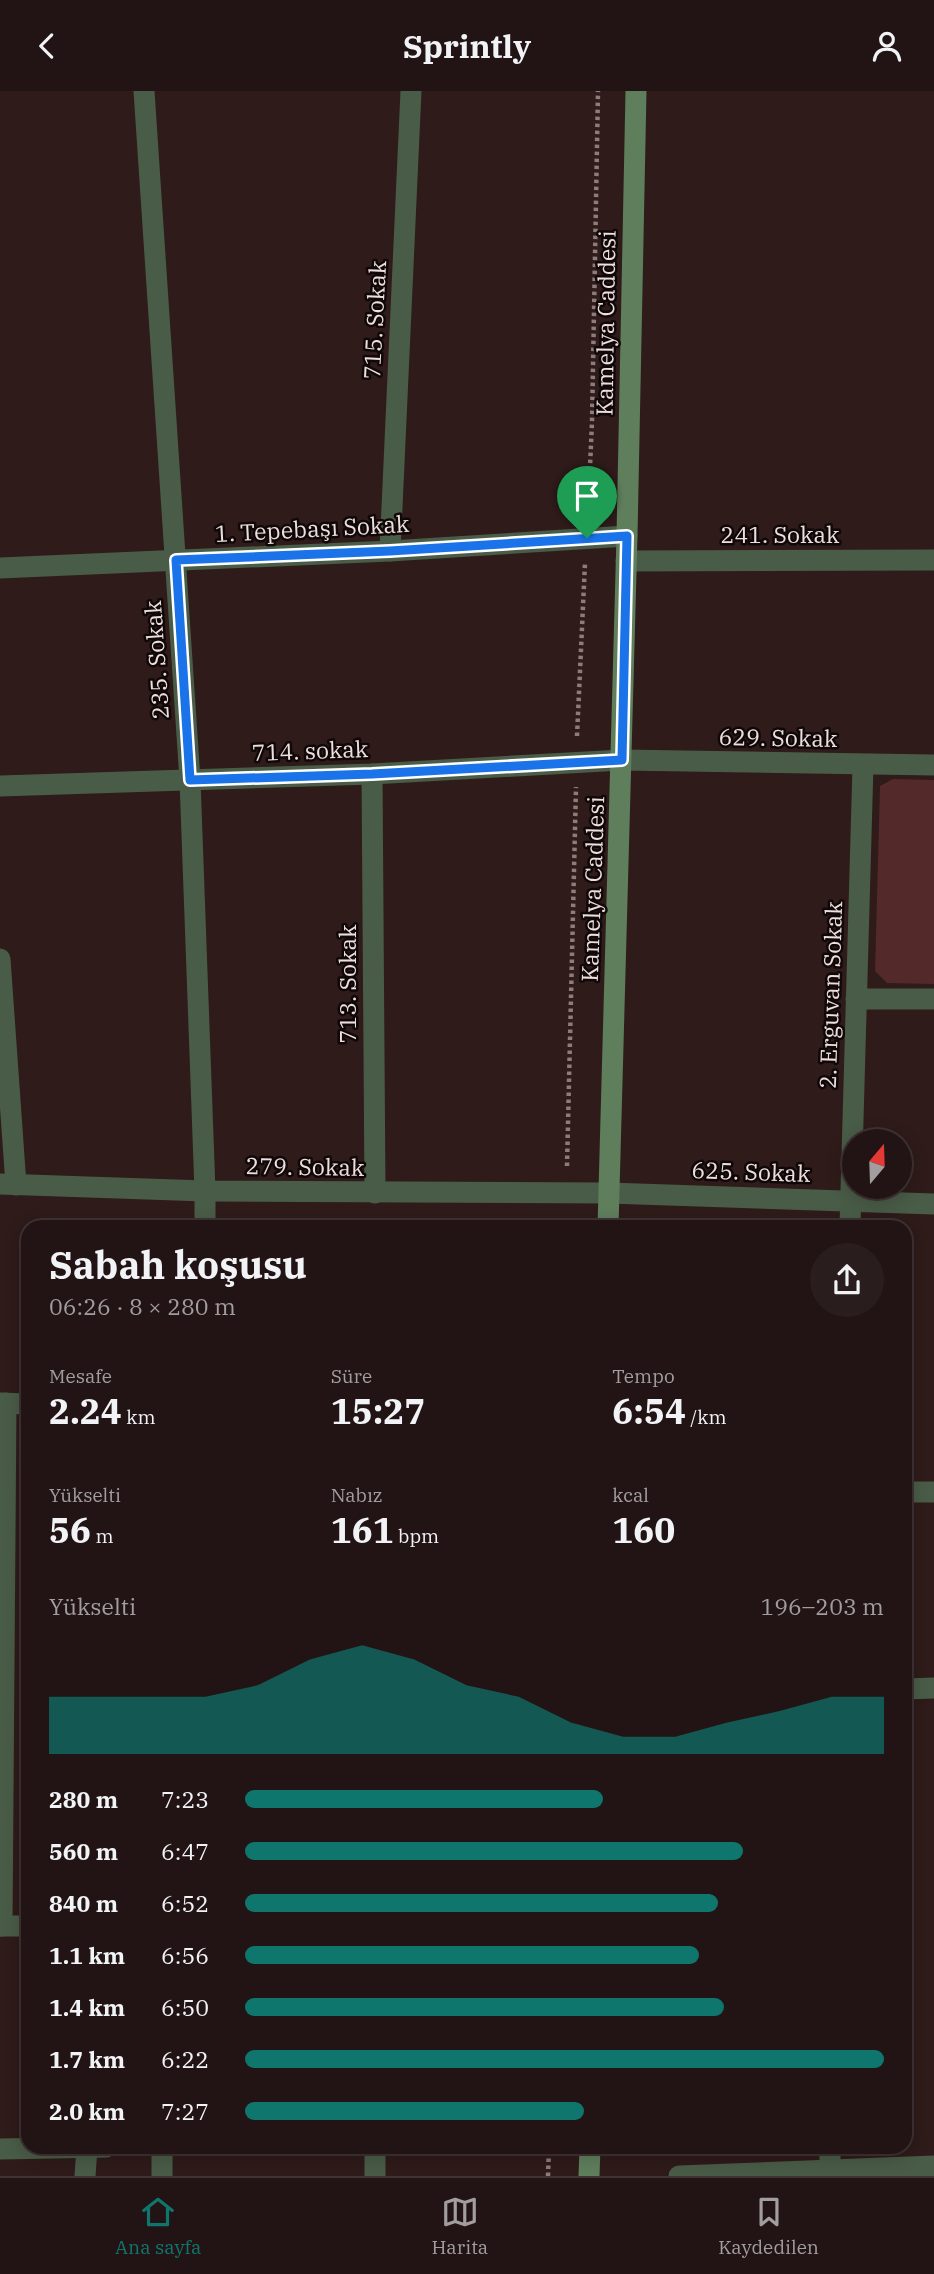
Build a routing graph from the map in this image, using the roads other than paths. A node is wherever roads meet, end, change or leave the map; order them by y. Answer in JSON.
{"nodes":[{"id":1,"x":144,"y":91,"type":"edge"},
{"id":2,"x":411,"y":91,"type":"edge"},
{"id":3,"x":636,"y":91,"type":"edge"},
{"id":4,"x":627,"y":536,"type":"junction"},
{"id":5,"x":390,"y":551,"type":"junction"},
{"id":6,"x":176,"y":560,"type":"junction"},
{"id":7,"x":934,"y":560,"type":"edge"},
{"id":8,"x":626,"y":561,"type":"junction"},
{"id":9,"x":0,"y":568,"type":"edge"},
{"id":10,"x":622,"y":760,"type":"junction"},
{"id":11,"x":863,"y":765,"type":"junction"},
{"id":12,"x":934,"y":765,"type":"edge"},
{"id":13,"x":372,"y":774,"type":"junction"},
{"id":14,"x":190,"y":780,"type":"junction"},
{"id":15,"x":0,"y":786,"type":"edge"},
{"id":16,"x":0,"y":959,"type":"edge"},
{"id":17,"x":856,"y":999,"type":"junction"},
{"id":18,"x":934,"y":999,"type":"edge"},
{"id":19,"x":8,"y":1184,"type":"edge"},
{"id":20,"x":205,"y":1191,"type":"junction"},
{"id":21,"x":374,"y":1193,"type":"junction"},
{"id":22,"x":609,"y":1193,"type":"junction"},
{"id":23,"x":851,"y":1201,"type":"junction"},
{"id":24,"x":934,"y":1204,"type":"edge"},
{"id":25,"x":205,"y":1220,"type":"edge"},
{"id":26,"x":608,"y":1220,"type":"edge"},
{"id":27,"x":850,"y":1220,"type":"edge"},
{"id":28,"x":3,"y":1403,"type":"edge"},
{"id":29,"x":21,"y":1404,"type":"edge"},
{"id":30,"x":912,"y":1492,"type":"edge"},
{"id":31,"x":934,"y":1492,"type":"edge"},
{"id":32,"x":2,"y":1611,"type":"edge"},
{"id":33,"x":934,"y":1688,"type":"edge"},
{"id":34,"x":912,"y":1689,"type":"edge"},
{"id":35,"x":1,"y":1737,"type":"edge"},
{"id":36,"x":1,"y":1926,"type":"edge"},
{"id":37,"x":21,"y":1926,"type":"edge"},
{"id":38,"x":0,"y":2149,"type":"edge"},
{"id":39,"x":21,"y":2149,"type":"edge"},
{"id":40,"x":87,"y":2154,"type":"edge"},
{"id":41,"x":162,"y":2154,"type":"edge"},
{"id":42,"x":375,"y":2154,"type":"edge"},
{"id":43,"x":590,"y":2154,"type":"edge"},
{"id":44,"x":830,"y":2154,"type":"edge"},
{"id":45,"x":934,"y":2166,"type":"edge"},
{"id":46,"x":830,"y":2171,"type":"junction"},
{"id":47,"x":85,"y":2176,"type":"edge"},
{"id":48,"x":162,"y":2176,"type":"edge"},
{"id":49,"x":375,"y":2176,"type":"edge"},
{"id":50,"x":589,"y":2176,"type":"edge"},
{"id":51,"x":679,"y":2176,"type":"edge"}],
"edges":[{"from":1,"to":6,"type":"street","name":"235. Sokak"},
{"from":2,"to":5,"type":"street","name":"715. Sokak"},
{"from":3,"to":4,"type":"main road","name":"Kamelya Caddesi"},
{"from":4,"to":5,"type":"street","name":"1. Tepebaşı Sokak"},
{"from":4,"to":8,"type":"main road","name":"Kamelya Caddesi"},
{"from":5,"to":6,"type":"street","name":"1. Tepebaşı Sokak"},
{"from":6,"to":9,"type":"street","name":"1. Tepebaşı Sokak"},
{"from":6,"to":14,"type":"street","name":"235. Sokak"},
{"from":7,"to":8,"type":"street","name":"241. Sokak"},
{"from":8,"to":10,"type":"main road","name":"Kamelya Caddesi"},
{"from":10,"to":11,"type":"street","name":"629. Sokak"},
{"from":10,"to":13,"type":"street","name":"714. sokak"},
{"from":10,"to":22,"type":"main road","name":"Kamelya Caddesi"},
{"from":11,"to":12,"type":"street","name":"629. Sokak"},
{"from":11,"to":17,"type":"street","name":"2. Erguvan Sokak"},
{"from":13,"to":14,"type":"street","name":"714. sokak"},
{"from":13,"to":21,"type":"street","name":"713. Sokak"},
{"from":14,"to":15,"type":"street","name":"714. sokak"},
{"from":14,"to":20,"type":"street","name":"235. Sokak"},
{"from":16,"to":19,"type":"street"},
{"from":17,"to":18,"type":"street"},
{"from":17,"to":23,"type":"street","name":"2. Erguvan Sokak"},
{"from":19,"to":20,"type":"street","name":"279. Sokak"},
{"from":20,"to":21,"type":"street","name":"279. Sokak"},
{"from":20,"to":25,"type":"street","name":"235. Sokak"},
{"from":21,"to":22,"type":"street","name":"279. Sokak"},
{"from":22,"to":23,"type":"street","name":"625. Sokak"},
{"from":22,"to":26,"type":"main road","name":"Kamelya Caddesi"},
{"from":23,"to":24,"type":"street","name":"625. Sokak"},
{"from":23,"to":27,"type":"street","name":"2. Erguvan Sokak"},
{"from":28,"to":29,"type":"street"},
{"from":28,"to":32,"type":"street"},
{"from":30,"to":31,"type":"street"},
{"from":32,"to":35,"type":"street"},
{"from":33,"to":34,"type":"street"},
{"from":35,"to":36,"type":"street"},
{"from":36,"to":37,"type":"street"},
{"from":38,"to":39,"type":"street"},
{"from":40,"to":47,"type":"street"},
{"from":41,"to":48,"type":"street"},
{"from":42,"to":49,"type":"street"},
{"from":43,"to":50,"type":"main road"},
{"from":44,"to":46,"type":"street"},
{"from":45,"to":46,"type":"street"},
{"from":46,"to":51,"type":"street"}]}
